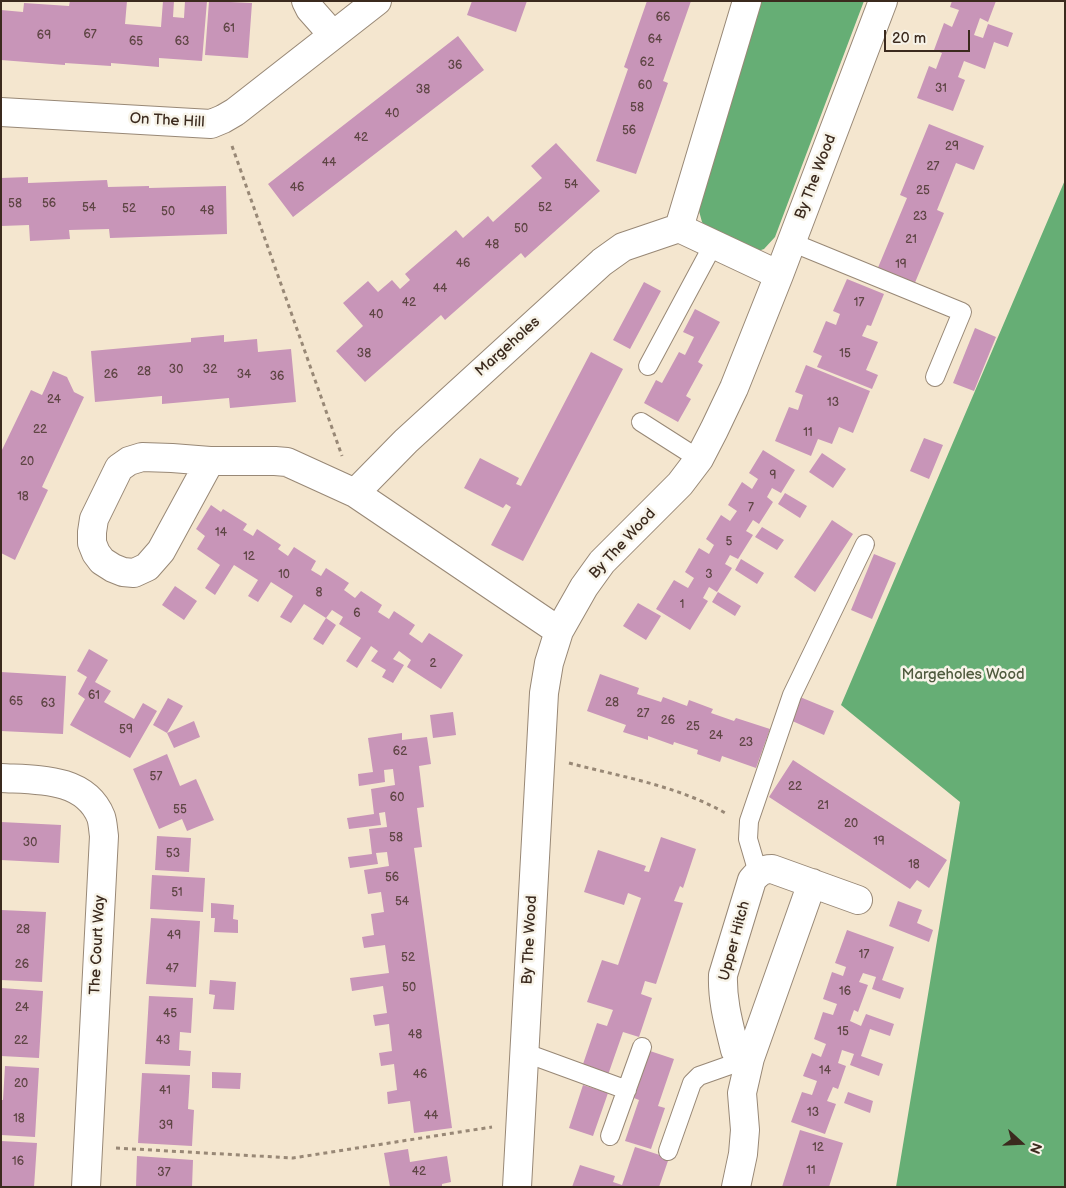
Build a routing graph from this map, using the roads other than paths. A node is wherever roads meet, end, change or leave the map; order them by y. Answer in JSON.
{"nodes":[{"id":1,"x":306,"y":1,"type":"edge"},
{"id":2,"x":377,"y":1,"type":"edge"},
{"id":3,"x":747,"y":1,"type":"edge"},
{"id":4,"x":883,"y":1,"type":"edge"},
{"id":5,"x":333,"y":35,"type":"junction"},
{"id":6,"x":1,"y":112,"type":"edge"},
{"id":7,"x":679,"y":228,"type":"junction"},
{"id":8,"x":791,"y":242,"type":"junction"},
{"id":9,"x":714,"y":244,"type":"junction"},
{"id":10,"x":779,"y":275,"type":"junction"},
{"id":11,"x":648,"y":366,"type":"dead end"},
{"id":12,"x":935,"y":377,"type":"dead end"},
{"id":13,"x":640,"y":422,"type":"dead end"},
{"id":14,"x":698,"y":459,"type":"junction"},
{"id":15,"x":210,"y":461,"type":"junction"},
{"id":16,"x":354,"y":493,"type":"junction"},
{"id":17,"x":865,"y":544,"type":"dead end"},
{"id":18,"x":559,"y":631,"type":"junction"},
{"id":19,"x":1,"y":778,"type":"edge"},
{"id":20,"x":758,"y":873,"type":"junction"},
{"id":21,"x":812,"y":883,"type":"junction"},
{"id":22,"x":858,"y":900,"type":"dead end"},
{"id":23,"x":642,"y":1047,"type":"dead end"},
{"id":24,"x":523,"y":1052,"type":"junction"},
{"id":25,"x":750,"y":1058,"type":"junction"},
{"id":26,"x":627,"y":1090,"type":"junction"},
{"id":27,"x":610,"y":1136,"type":"dead end"},
{"id":28,"x":668,"y":1151,"type":"dead end"},
{"id":29,"x":86,"y":1187,"type":"edge"},
{"id":30,"x":517,"y":1187,"type":"edge"},
{"id":31,"x":736,"y":1187,"type":"edge"}],
"edges":[{"from":1,"to":5,"type":"street"},
{"from":2,"to":5,"type":"street","name":"On The Hill"},
{"from":3,"to":7,"type":"street"},
{"from":4,"to":8,"type":"street","name":"By The Wood"},
{"from":5,"to":6,"type":"street","name":"On The Hill"},
{"from":7,"to":9,"type":"street"},
{"from":7,"to":16,"type":"street","name":"Margeholes"},
{"from":8,"to":10,"type":"street","name":"By The Wood"},
{"from":8,"to":12,"type":"lane"},
{"from":9,"to":10,"type":"street"},
{"from":9,"to":11,"type":"lane"},
{"from":10,"to":14,"type":"street","name":"By The Wood"},
{"from":13,"to":14,"type":"lane"},
{"from":14,"to":18,"type":"street","name":"By The Wood"},
{"from":15,"to":15,"type":"street"},
{"from":15,"to":16,"type":"street"},
{"from":16,"to":18,"type":"street"},
{"from":17,"to":20,"type":"lane"},
{"from":18,"to":24,"type":"street","name":"By The Wood"},
{"from":19,"to":29,"type":"street","name":"The Court Way"},
{"from":20,"to":21,"type":"street"},
{"from":20,"to":25,"type":"street","name":"Upper Hitch"},
{"from":21,"to":22,"type":"street"},
{"from":21,"to":25,"type":"street"},
{"from":23,"to":26,"type":"lane"},
{"from":24,"to":26,"type":"lane"},
{"from":24,"to":30,"type":"street","name":"By The Wood"},
{"from":25,"to":28,"type":"lane"},
{"from":25,"to":31,"type":"street"},
{"from":26,"to":27,"type":"lane"}]}
